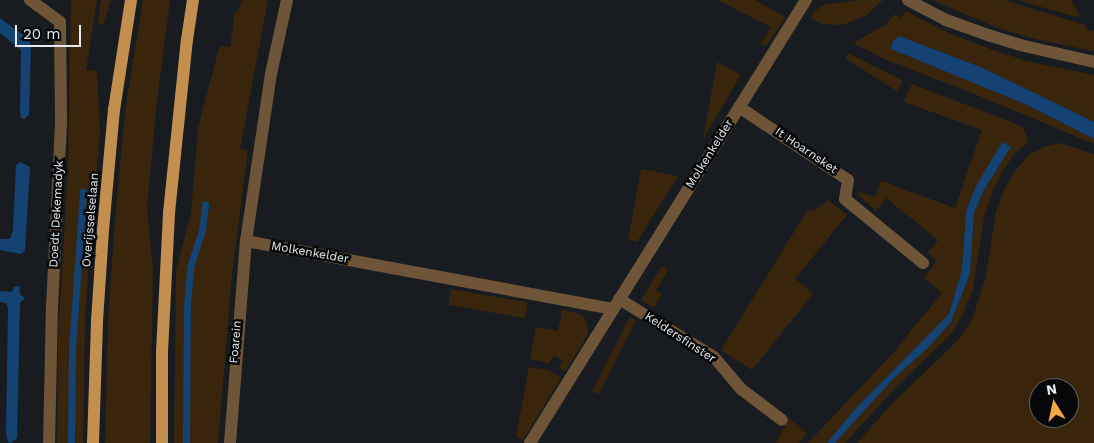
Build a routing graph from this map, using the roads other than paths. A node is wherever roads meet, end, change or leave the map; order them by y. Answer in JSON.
{"nodes":[{"id":1,"x":30,"y":0,"type":"edge"},
{"id":2,"x":131,"y":0,"type":"edge"},
{"id":3,"x":193,"y":0,"type":"edge"},
{"id":4,"x":286,"y":0,"type":"edge"},
{"id":5,"x":806,"y":0,"type":"edge"},
{"id":6,"x":908,"y":0,"type":"edge"},
{"id":7,"x":1094,"y":62,"type":"edge"},
{"id":8,"x":739,"y":107,"type":"junction"},
{"id":9,"x":246,"y":241,"type":"junction"},
{"id":10,"x":924,"y":263,"type":"dead end"},
{"id":11,"x":617,"y":304,"type":"junction"},
{"id":12,"x":782,"y":420,"type":"dead end"},
{"id":13,"x":49,"y":443,"type":"edge"},
{"id":14,"x":93,"y":443,"type":"edge"},
{"id":15,"x":162,"y":443,"type":"edge"},
{"id":16,"x":230,"y":443,"type":"edge"},
{"id":17,"x":530,"y":443,"type":"edge"}],
"edges":[{"from":1,"to":13,"type":"street","name":"Doedt Dekemadyk"},
{"from":2,"to":14,"type":"main road","name":"Overijsselselaan"},
{"from":3,"to":15,"type":"main road"},
{"from":4,"to":9,"type":"street"},
{"from":5,"to":8,"type":"street","name":"Molkenkelder"},
{"from":6,"to":7,"type":"street"},
{"from":8,"to":10,"type":"street","name":"It Hoarnsket"},
{"from":8,"to":11,"type":"street","name":"Molkenkelder"},
{"from":9,"to":11,"type":"street","name":"Molkenkelder"},
{"from":9,"to":16,"type":"street","name":"Foarein"},
{"from":11,"to":12,"type":"street","name":"Keldersfinster"},
{"from":11,"to":17,"type":"street","name":"Molkenkelder"}]}
